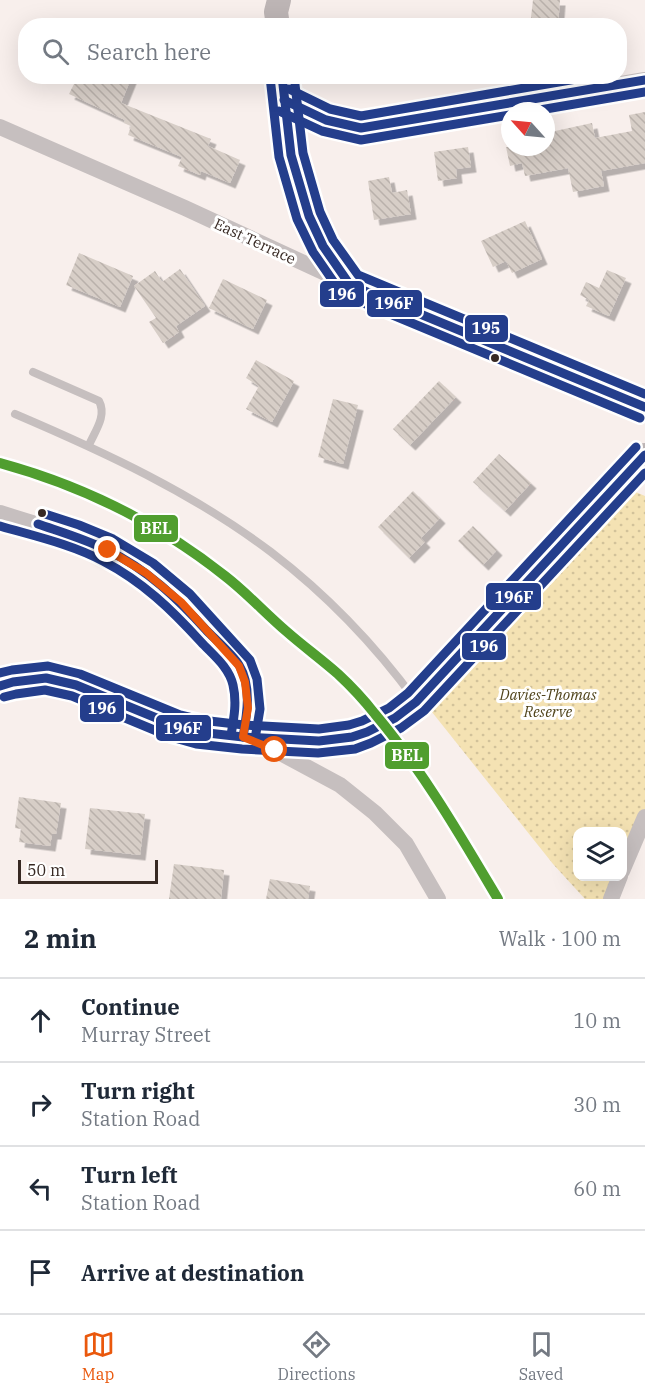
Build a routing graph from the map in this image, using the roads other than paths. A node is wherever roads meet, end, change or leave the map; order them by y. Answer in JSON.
{"nodes":[{"id":1,"x":279,"y":0,"type":"edge"},
{"id":2,"x":277,"y":18,"type":"edge"},
{"id":3,"x":645,"y":80,"type":"edge"},
{"id":4,"x":627,"y":83,"type":"edge"},
{"id":5,"x":618,"y":84,"type":"edge"},
{"id":6,"x":283,"y":88,"type":"edge"},
{"id":7,"x":0,"y":127,"type":"edge"},
{"id":8,"x":350,"y":285,"type":"junction"},
{"id":9,"x":33,"y":372,"type":"dead end"},
{"id":10,"x":645,"y":407,"type":"edge"},
{"id":11,"x":15,"y":414,"type":"dead end"},
{"id":12,"x":89,"y":445,"type":"junction"},
{"id":13,"x":645,"y":455,"type":"edge"},
{"id":14,"x":0,"y":513,"type":"edge"},
{"id":15,"x":0,"y":686,"type":"edge"},
{"id":16,"x":416,"y":702,"type":"junction"},
{"id":17,"x":243,"y":737,"type":"junction"},
{"id":18,"x":645,"y":817,"type":"edge"},
{"id":19,"x":627,"y":859,"type":"edge"},
{"id":20,"x":618,"y":881,"type":"edge"},
{"id":21,"x":438,"y":899,"type":"edge"},
{"id":22,"x":611,"y":899,"type":"edge"}],
"edges":[{"from":1,"to":2,"type":"main road"},
{"from":3,"to":4,"type":"street"},
{"from":5,"to":6,"type":"street"},
{"from":6,"to":8,"type":"main road"},
{"from":7,"to":8,"type":"street","name":"East Terrace"},
{"from":8,"to":10,"type":"main road","name":"East Terrace"},
{"from":9,"to":12,"type":"lane"},
{"from":11,"to":12,"type":"lane"},
{"from":12,"to":16,"type":"lane"},
{"from":13,"to":16,"type":"main road"},
{"from":14,"to":17,"type":"street"},
{"from":15,"to":17,"type":"main road"},
{"from":16,"to":17,"type":"main road"},
{"from":17,"to":21,"type":"street"},
{"from":18,"to":19,"type":"street"},
{"from":20,"to":22,"type":"street"}]}
